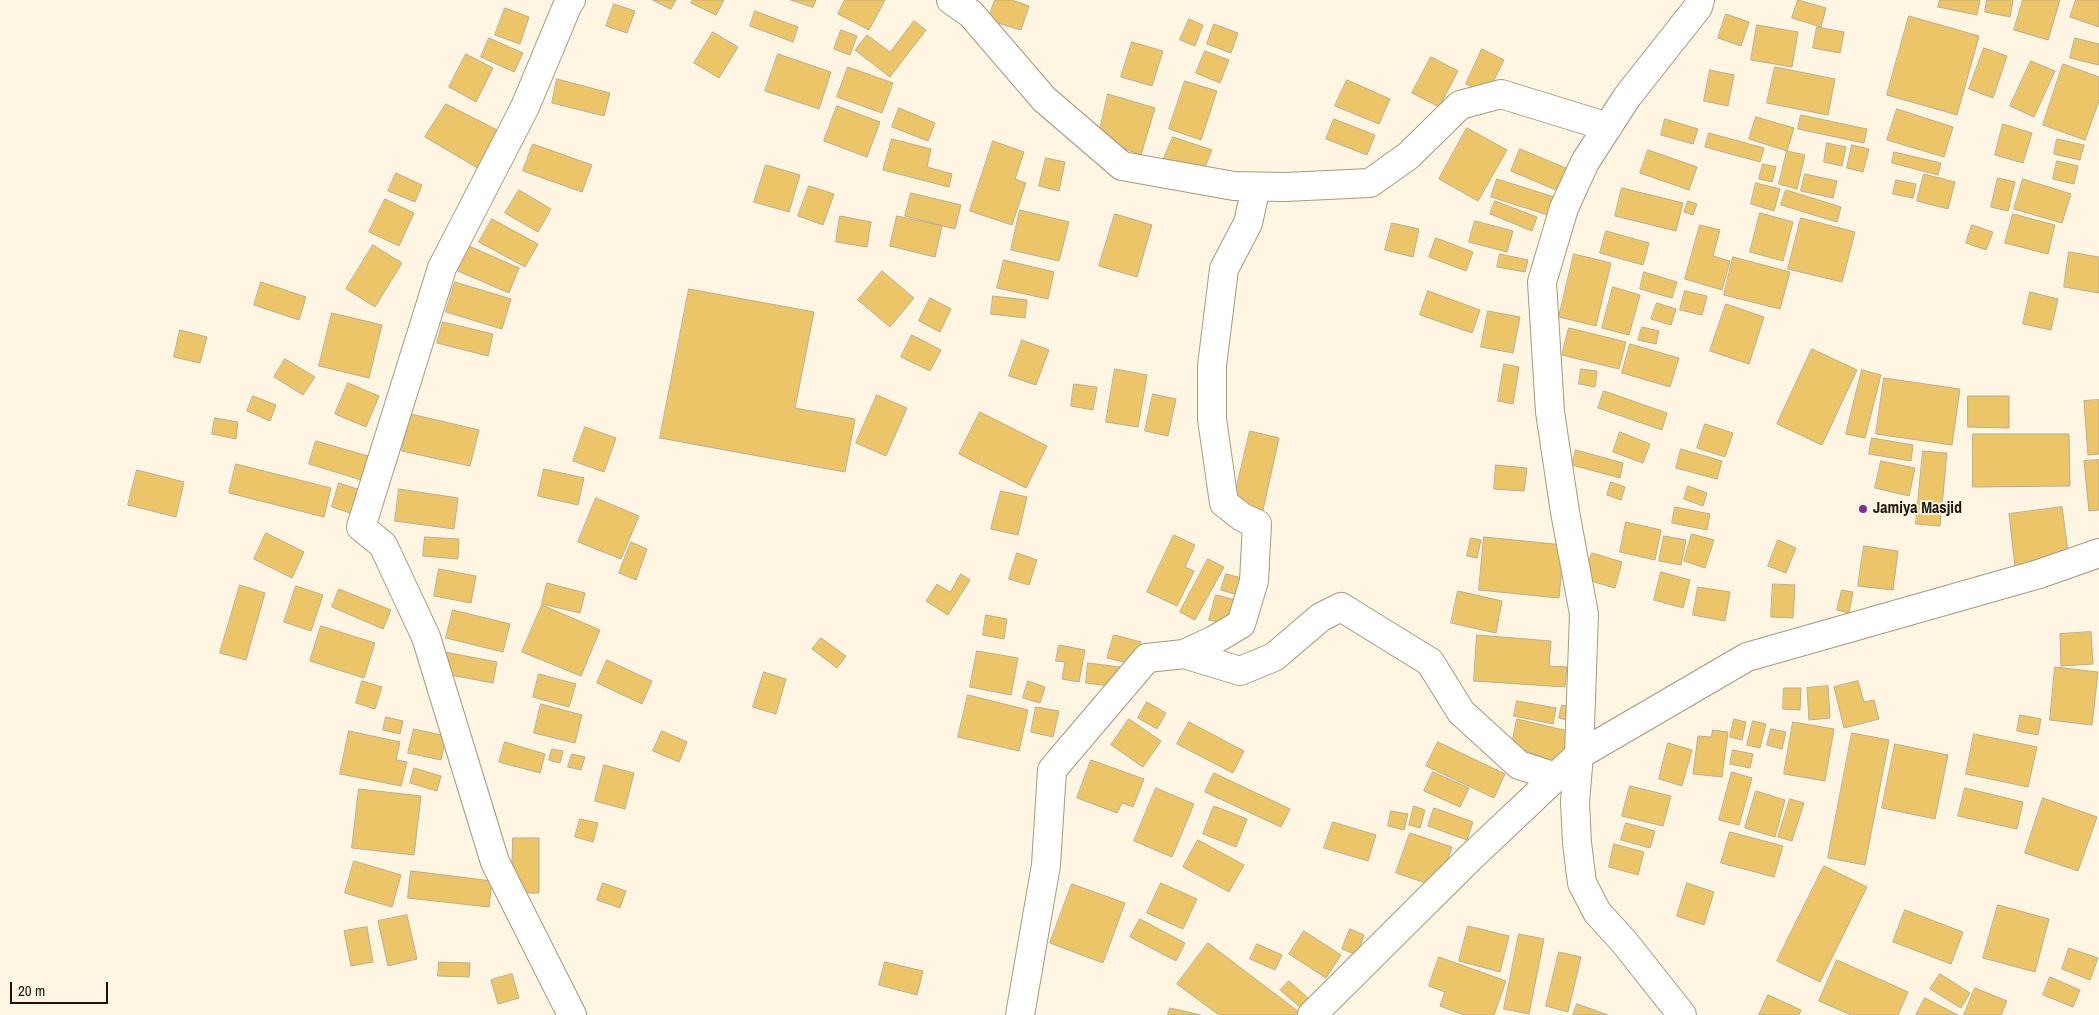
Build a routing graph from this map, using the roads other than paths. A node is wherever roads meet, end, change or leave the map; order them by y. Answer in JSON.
{"nodes":[{"id":1,"x":571,"y":0,"type":"edge"},
{"id":2,"x":950,"y":0,"type":"edge"},
{"id":3,"x":1700,"y":0,"type":"edge"},
{"id":4,"x":1608,"y":127,"type":"junction"},
{"id":5,"x":1256,"y":187,"type":"junction"},
{"id":6,"x":2099,"y":553,"type":"edge"},
{"id":7,"x":1184,"y":654,"type":"junction"},
{"id":8,"x":1579,"y":755,"type":"junction"},
{"id":9,"x":1556,"y":777,"type":"junction"},
{"id":10,"x":572,"y":1015,"type":"edge"},
{"id":11,"x":1020,"y":1015,"type":"edge"},
{"id":12,"x":1312,"y":1015,"type":"edge"},
{"id":13,"x":1682,"y":1015,"type":"edge"}],
"edges":[{"from":1,"to":10,"type":"street"},
{"from":2,"to":5,"type":"street"},
{"from":3,"to":4,"type":"street"},
{"from":4,"to":5,"type":"street"},
{"from":4,"to":8,"type":"street"},
{"from":5,"to":7,"type":"street"},
{"from":6,"to":8,"type":"street"},
{"from":7,"to":9,"type":"street"},
{"from":7,"to":11,"type":"street"},
{"from":8,"to":9,"type":"street"},
{"from":8,"to":13,"type":"street"},
{"from":9,"to":12,"type":"street"}]}
